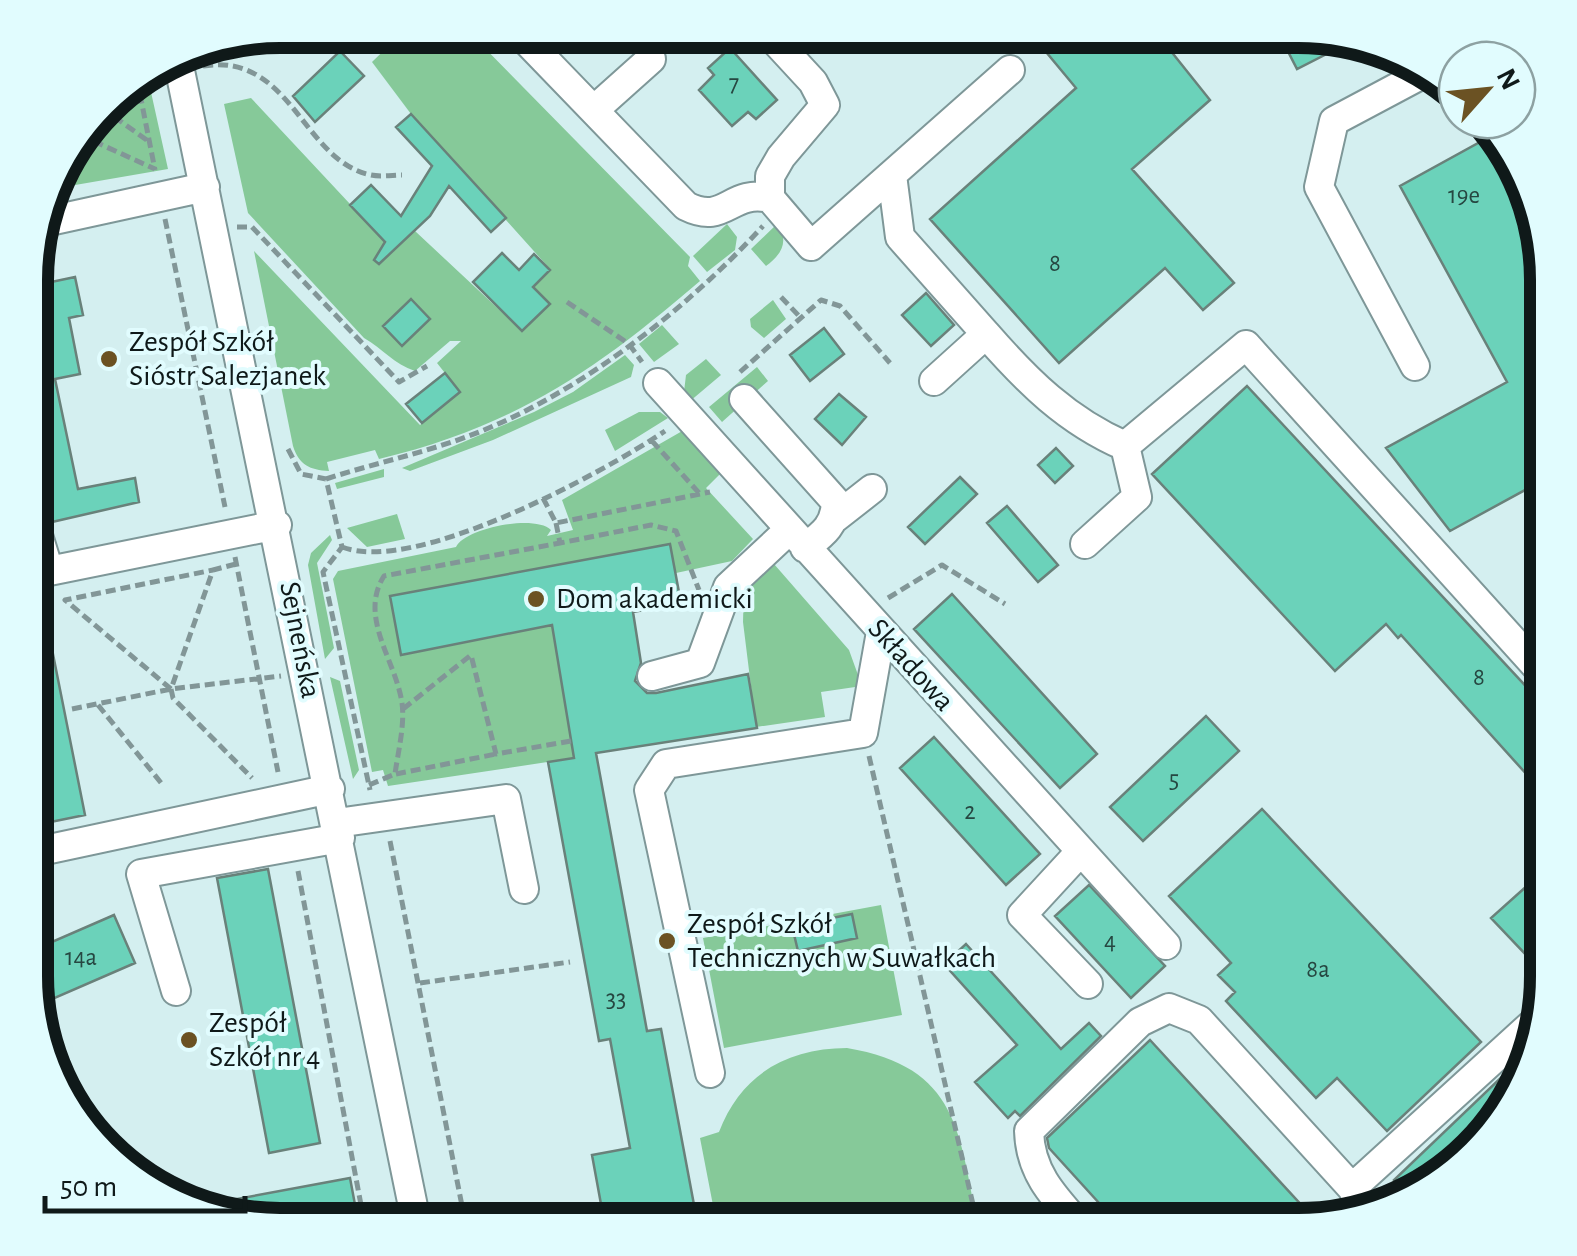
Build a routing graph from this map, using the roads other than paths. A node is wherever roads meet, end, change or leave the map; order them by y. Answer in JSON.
{"nodes":[{"id":1,"x":534,"y":48,"type":"edge"},
{"id":2,"x":782,"y":48,"type":"edge"},
{"id":3,"x":651,"y":59,"type":"dead end"},
{"id":4,"x":191,"y":65,"type":"edge"},
{"id":5,"x":1010,"y":70,"type":"dead end"},
{"id":6,"x":1413,"y":79,"type":"edge"},
{"id":7,"x":594,"y":110,"type":"junction"},
{"id":8,"x":892,"y":174,"type":"junction"},
{"id":9,"x":205,"y":187,"type":"junction"},
{"id":10,"x":771,"y":207,"type":"junction"},
{"id":11,"x":55,"y":220,"type":"edge"},
{"id":12,"x":986,"y":334,"type":"junction"},
{"id":13,"x":1415,"y":366,"type":"dead end"},
{"id":14,"x":658,"y":382,"type":"road end"},
{"id":15,"x":934,"y":382,"type":"dead end"},
{"id":16,"x":735,"y":391,"type":"road end"},
{"id":17,"x":1125,"y":446,"type":"junction"},
{"id":18,"x":872,"y":489,"type":"dead end"},
{"id":19,"x":836,"y":518,"type":"junction"},
{"id":20,"x":277,"y":525,"type":"junction"},
{"id":21,"x":797,"y":539,"type":"junction"},
{"id":22,"x":1085,"y":544,"type":"dead end"},
{"id":23,"x":48,"y":568,"type":"edge"},
{"id":24,"x":874,"y":624,"type":"junction"},
{"id":25,"x":1529,"y":659,"type":"edge"},
{"id":26,"x":652,"y":676,"type":"dead end"},
{"id":27,"x":330,"y":789,"type":"junction"},
{"id":28,"x":338,"y":830,"type":"junction"},
{"id":29,"x":48,"y":849,"type":"edge"},
{"id":30,"x":1080,"y":852,"type":"junction"},
{"id":31,"x":524,"y":889,"type":"dead end"},
{"id":32,"x":1166,"y":946,"type":"dead end"},
{"id":33,"x":1088,"y":984,"type":"dead end"},
{"id":34,"x":176,"y":991,"type":"dead end"},
{"id":35,"x":1522,"y":1035,"type":"edge"},
{"id":36,"x":710,"y":1073,"type":"dead end"},
{"id":37,"x":1358,"y":1200,"type":"edge"},
{"id":38,"x":413,"y":1208,"type":"edge"},
{"id":39,"x":1063,"y":1208,"type":"edge"}],
"edges":[{"from":1,"to":7,"type":"street"},
{"from":2,"to":10,"type":"street"},
{"from":3,"to":7,"type":"street"},
{"from":4,"to":9,"type":"street","name":"Sejneńska"},
{"from":5,"to":8,"type":"street"},
{"from":6,"to":13,"type":"street"},
{"from":7,"to":10,"type":"street"},
{"from":8,"to":10,"type":"street"},
{"from":8,"to":12,"type":"street"},
{"from":9,"to":11,"type":"street"},
{"from":9,"to":20,"type":"street","name":"Sejneńska"},
{"from":12,"to":15,"type":"street"},
{"from":12,"to":17,"type":"street"},
{"from":14,"to":21,"type":"street","name":"Składowa"},
{"from":16,"to":19,"type":"street"},
{"from":17,"to":22,"type":"street"},
{"from":17,"to":25,"type":"street"},
{"from":18,"to":19,"type":"street"},
{"from":19,"to":21,"type":"street"},
{"from":20,"to":23,"type":"street"},
{"from":20,"to":27,"type":"street","name":"Sejneńska"},
{"from":21,"to":24,"type":"street","name":"Składowa"},
{"from":21,"to":26,"type":"street"},
{"from":24,"to":30,"type":"street","name":"Składowa"},
{"from":24,"to":36,"type":"street"},
{"from":27,"to":28,"type":"street","name":"Sejneńska"},
{"from":27,"to":29,"type":"street"},
{"from":28,"to":31,"type":"street"},
{"from":28,"to":34,"type":"street"},
{"from":28,"to":38,"type":"street","name":"Sejneńska"},
{"from":30,"to":32,"type":"street","name":"Składowa"},
{"from":30,"to":33,"type":"street"},
{"from":35,"to":37,"type":"street"},
{"from":37,"to":39,"type":"street"}]}
